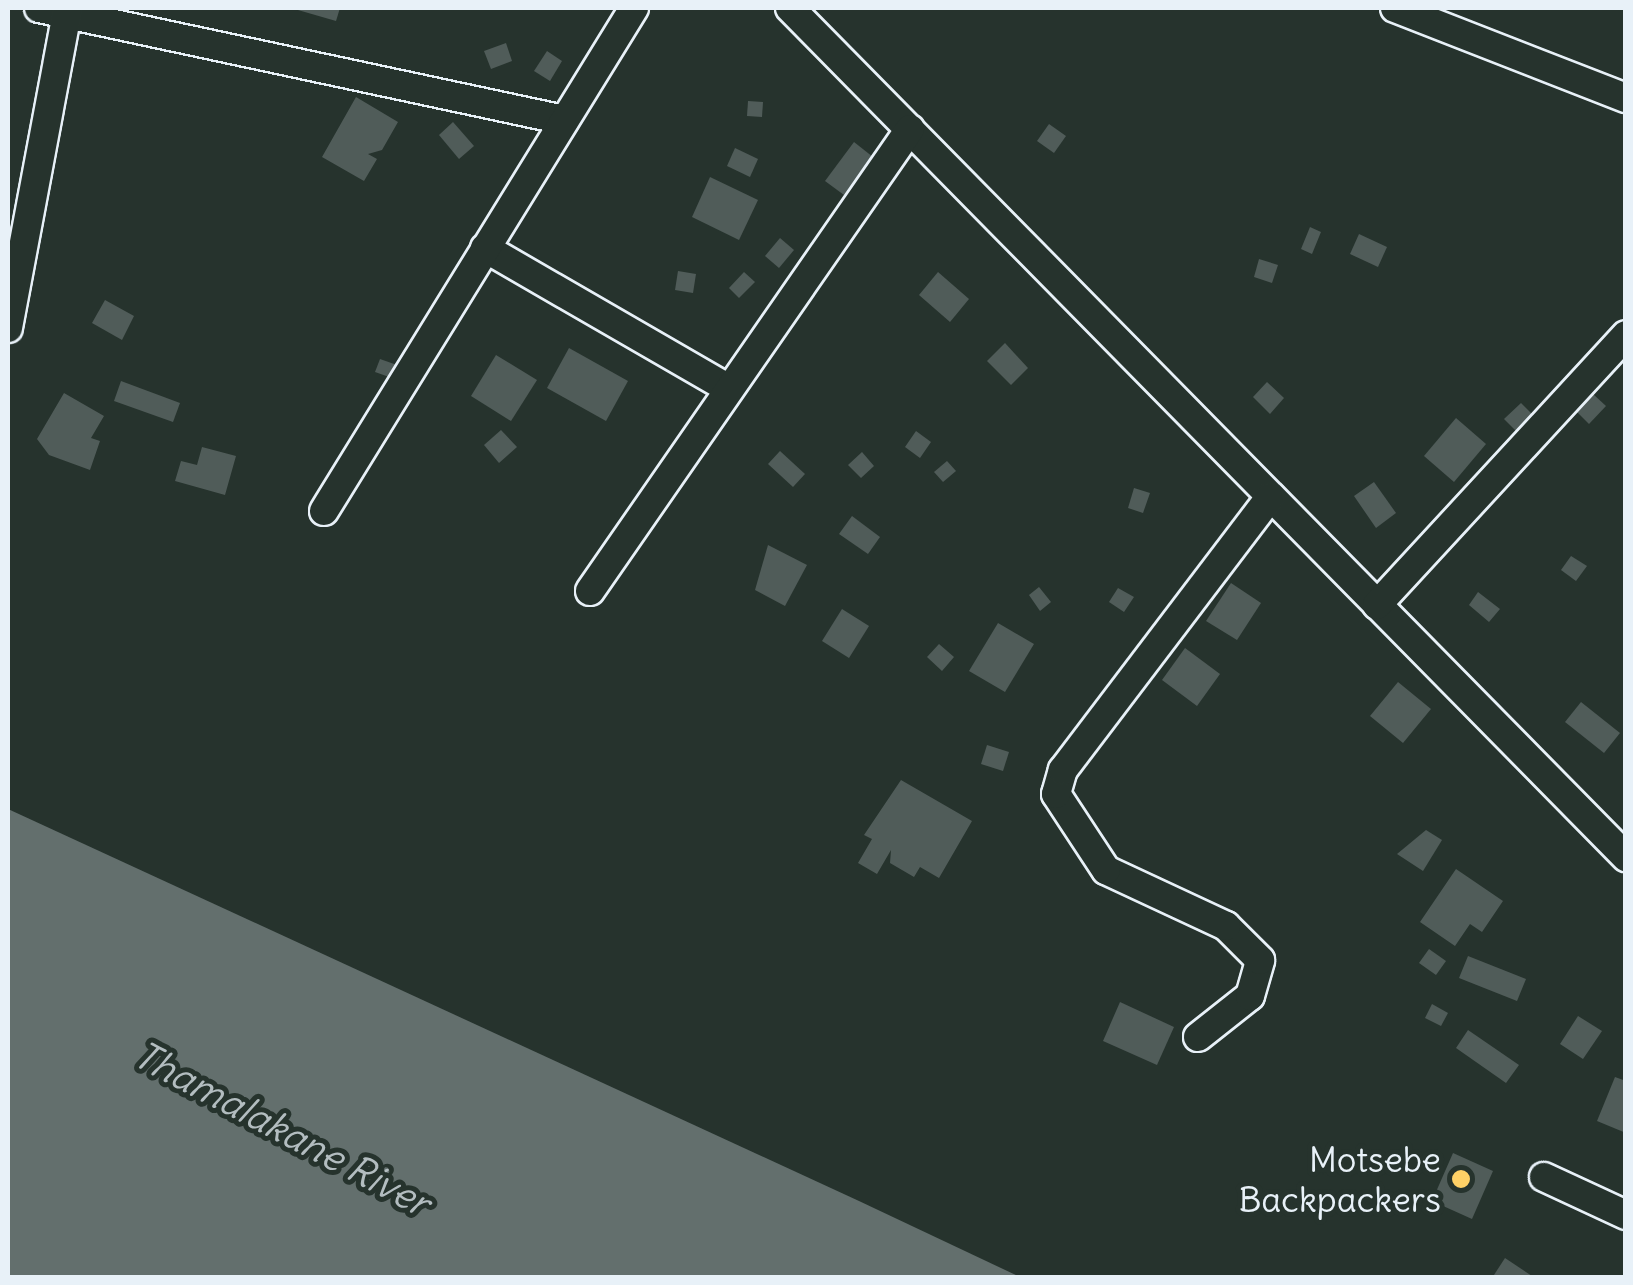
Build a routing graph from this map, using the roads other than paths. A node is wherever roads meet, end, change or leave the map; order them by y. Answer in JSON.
{"nodes":[{"id":1,"x":634,"y":8,"type":"edge"},
{"id":2,"x":790,"y":8,"type":"edge"},
{"id":3,"x":1395,"y":8,"type":"edge"},
{"id":4,"x":58,"y":10,"type":"edge"},
{"id":5,"x":1626,"y":98,"type":"edge"},
{"id":6,"x":564,"y":120,"type":"junction"},
{"id":7,"x":910,"y":129,"type":"junction"},
{"id":8,"x":486,"y":248,"type":"junction"},
{"id":9,"x":8,"y":328,"type":"edge"},
{"id":10,"x":1626,"y":335,"type":"edge"},
{"id":11,"x":726,"y":387,"type":"junction"},
{"id":12,"x":1270,"y":496,"type":"junction"},
{"id":13,"x":324,"y":512,"type":"dead end"},
{"id":14,"x":590,"y":591,"type":"dead end"},
{"id":15,"x":1377,"y":605,"type":"junction"},
{"id":16,"x":1626,"y":857,"type":"edge"},
{"id":17,"x":1198,"y":1038,"type":"dead end"},
{"id":18,"x":1544,"y":1177,"type":"dead end"},
{"id":19,"x":1626,"y":1215,"type":"edge"}],
"edges":[{"from":1,"to":6,"type":"street"},
{"from":2,"to":7,"type":"street"},
{"from":3,"to":5,"type":"street"},
{"from":4,"to":6,"type":"street"},
{"from":4,"to":9,"type":"street"},
{"from":6,"to":8,"type":"street"},
{"from":7,"to":11,"type":"street"},
{"from":7,"to":12,"type":"street"},
{"from":8,"to":11,"type":"street"},
{"from":8,"to":13,"type":"street"},
{"from":10,"to":15,"type":"street"},
{"from":11,"to":14,"type":"street"},
{"from":12,"to":15,"type":"street"},
{"from":12,"to":17,"type":"street"},
{"from":15,"to":16,"type":"street"},
{"from":18,"to":19,"type":"street"}]}
